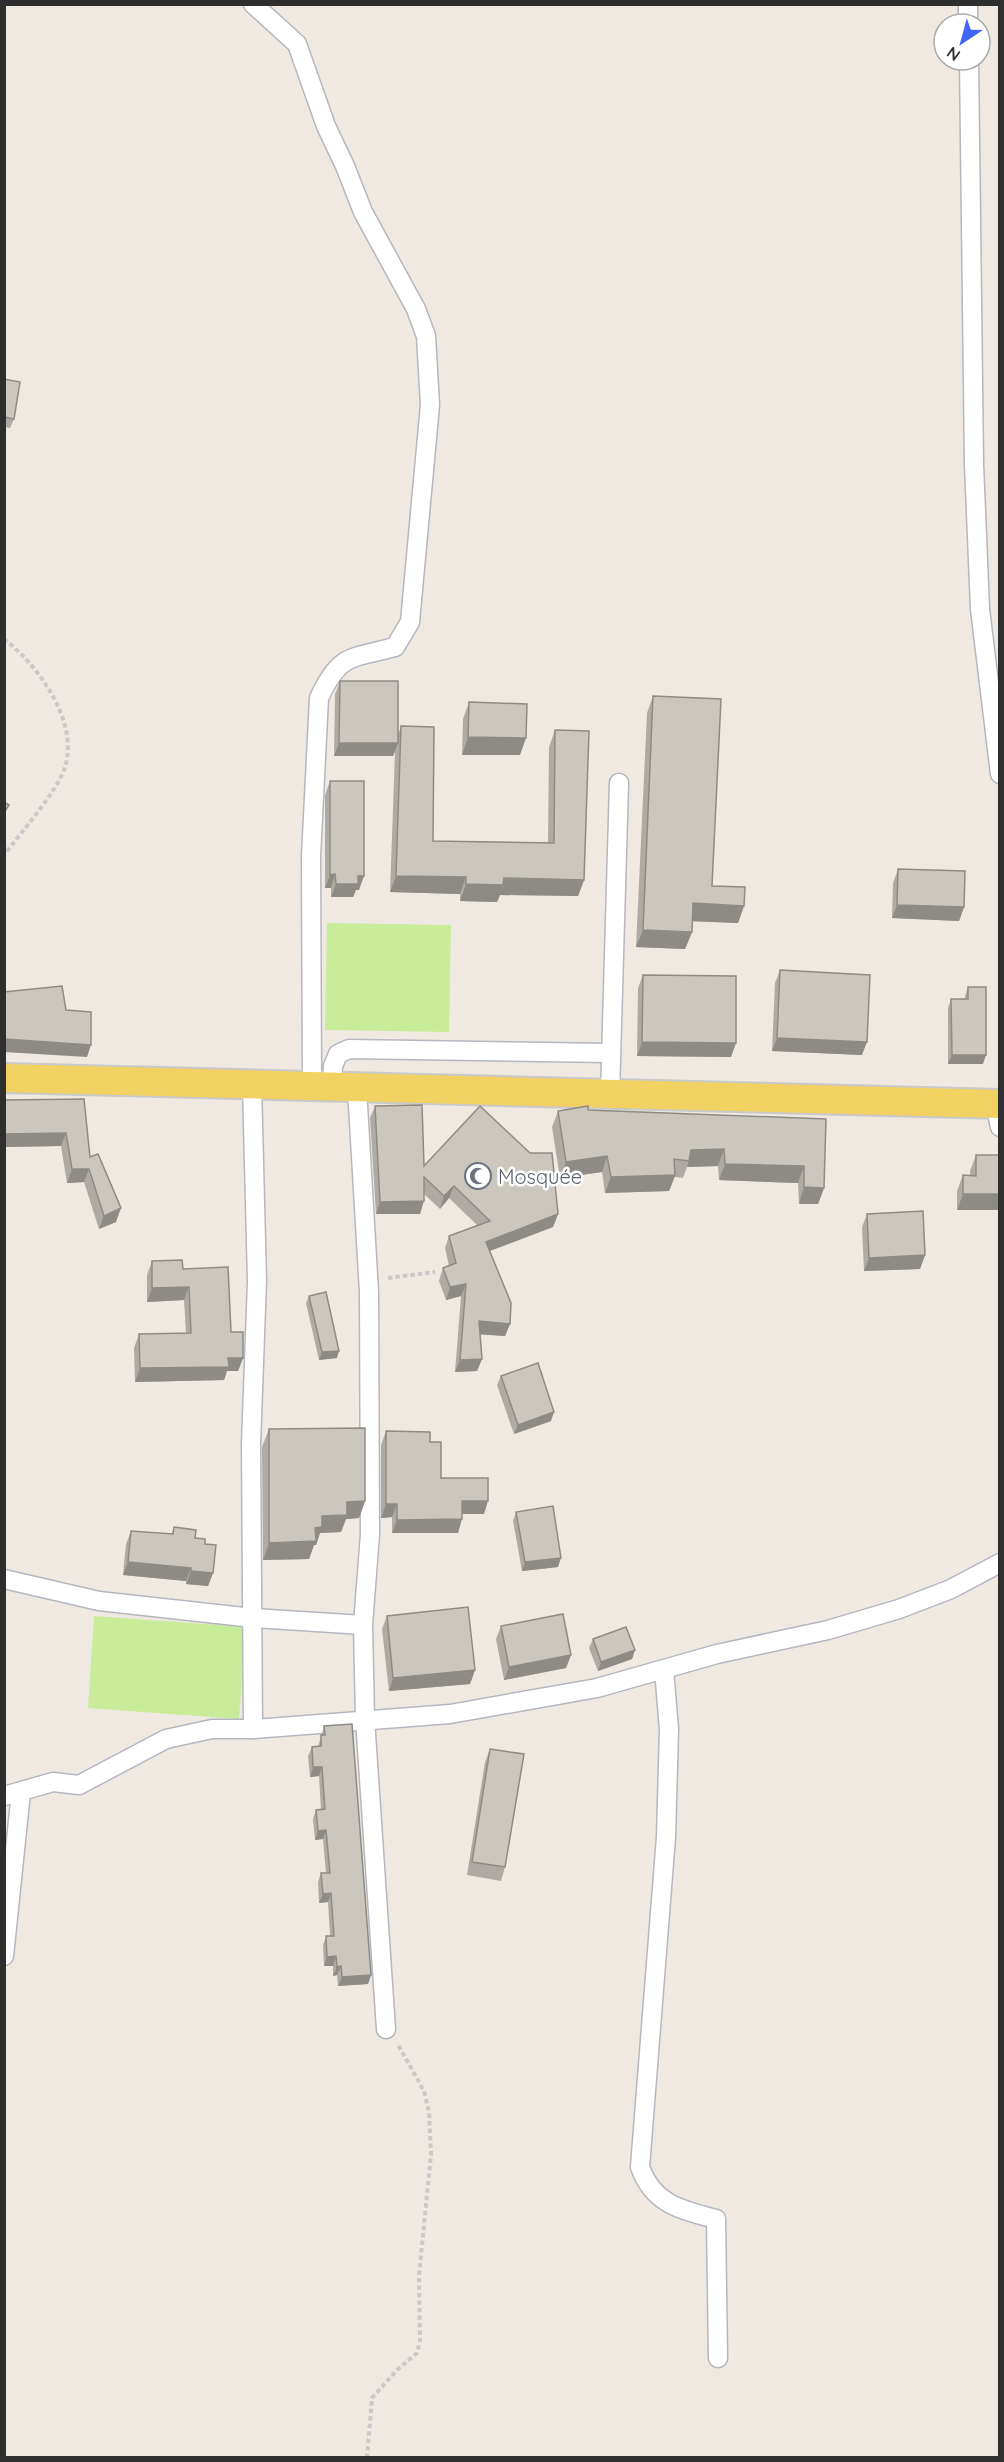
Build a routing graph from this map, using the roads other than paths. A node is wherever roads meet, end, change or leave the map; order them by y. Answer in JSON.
{"nodes":[{"id":1,"x":253,"y":4,"type":"edge"},
{"id":2,"x":969,"y":72,"type":"edge"},
{"id":3,"x":999,"y":774,"type":"edge"},
{"id":4,"x":619,"y":783,"type":"dead end"},
{"id":5,"x":610,"y":1053,"type":"junction"},
{"id":6,"x":4,"y":1078,"type":"edge"},
{"id":7,"x":252,"y":1084,"type":"junction"},
{"id":8,"x":334,"y":1087,"type":"junction"},
{"id":9,"x":610,"y":1094,"type":"junction"},
{"id":10,"x":998,"y":1112,"type":"edge"},
{"id":11,"x":999,"y":1563,"type":"edge"},
{"id":12,"x":4,"y":1579,"type":"edge"},
{"id":13,"x":253,"y":1618,"type":"junction"},
{"id":14,"x":363,"y":1625,"type":"junction"},
{"id":15,"x":664,"y":1670,"type":"junction"},
{"id":16,"x":365,"y":1719,"type":"junction"},
{"id":17,"x":254,"y":1729,"type":"junction"},
{"id":18,"x":13,"y":1794,"type":"edge"},
{"id":19,"x":4,"y":1956,"type":"edge"},
{"id":20,"x":386,"y":2029,"type":"road end"},
{"id":21,"x":718,"y":2358,"type":"dead end"}],
"edges":[{"from":1,"to":8,"type":"street"},
{"from":2,"to":3,"type":"street"},
{"from":4,"to":5,"type":"street"},
{"from":5,"to":8,"type":"street"},
{"from":5,"to":9,"type":"street"},
{"from":6,"to":7,"type":"main road"},
{"from":7,"to":8,"type":"main road"},
{"from":7,"to":13,"type":"street"},
{"from":8,"to":9,"type":"main road"},
{"from":8,"to":14,"type":"street"},
{"from":9,"to":10,"type":"main road"},
{"from":11,"to":15,"type":"street"},
{"from":12,"to":13,"type":"street"},
{"from":13,"to":14,"type":"street"},
{"from":13,"to":17,"type":"street"},
{"from":14,"to":16,"type":"street"},
{"from":15,"to":16,"type":"street"},
{"from":15,"to":21,"type":"street"},
{"from":16,"to":17,"type":"street"},
{"from":16,"to":20,"type":"street"},
{"from":17,"to":18,"type":"street"},
{"from":18,"to":19,"type":"street"}]}
